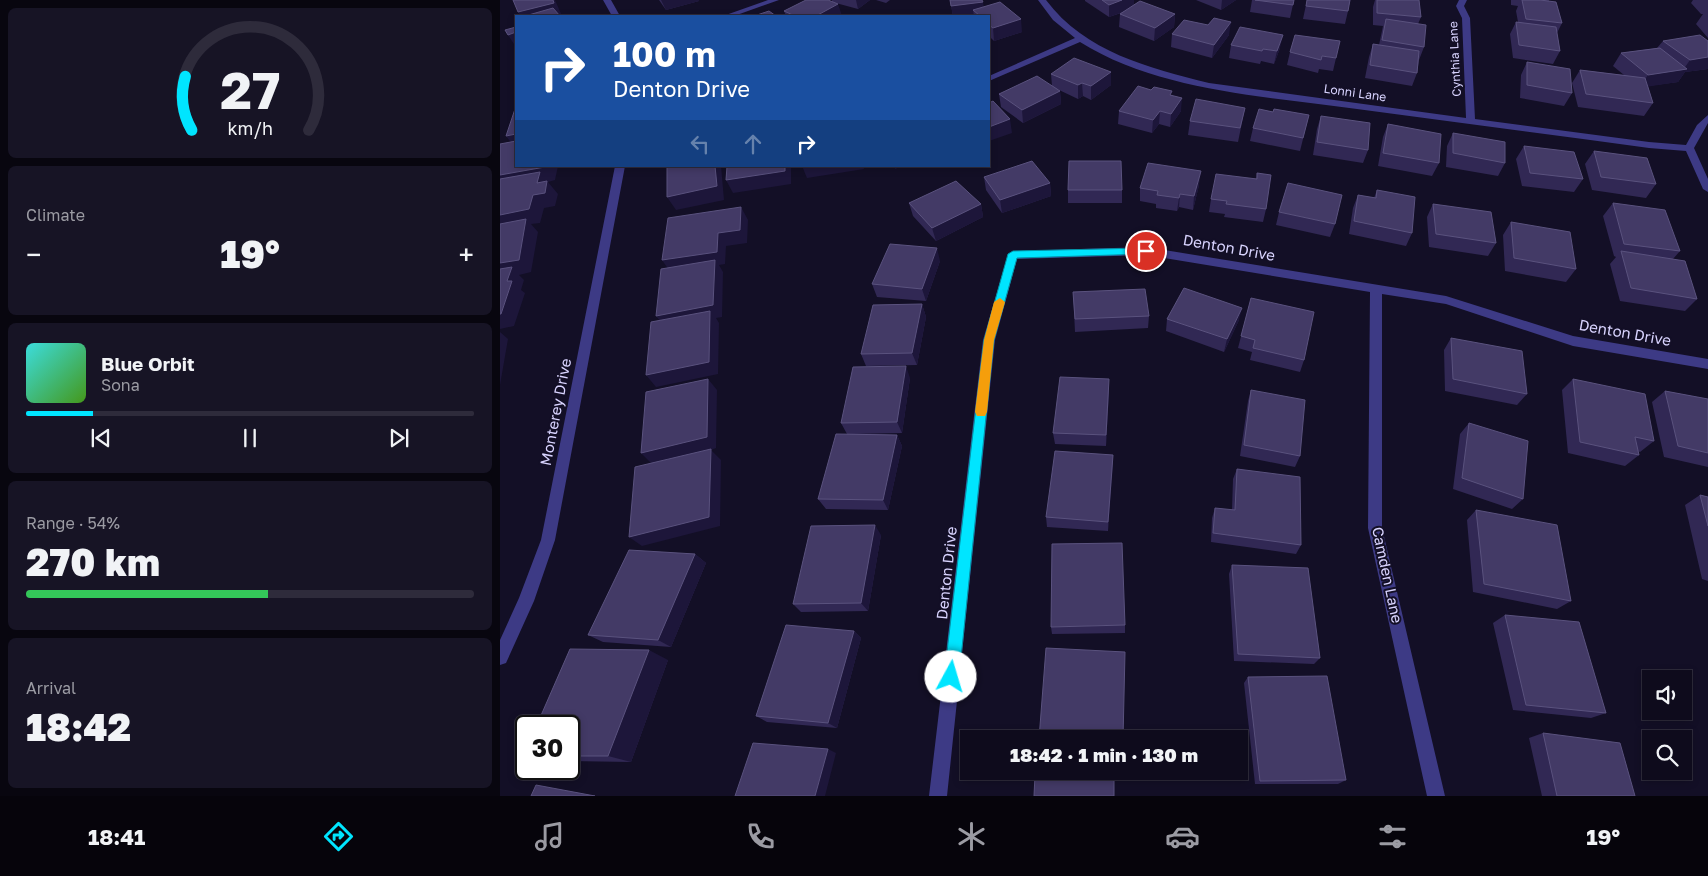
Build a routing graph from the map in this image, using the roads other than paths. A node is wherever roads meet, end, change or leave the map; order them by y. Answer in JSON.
{"nodes":[{"id":1,"x":607,"y":0,"type":"edge"},
{"id":2,"x":775,"y":0,"type":"edge"},
{"id":3,"x":1042,"y":0,"type":"edge"},
{"id":4,"x":1463,"y":0,"type":"edge"},
{"id":5,"x":615,"y":15,"type":"edge"},
{"id":6,"x":730,"y":15,"type":"edge"},
{"id":7,"x":1080,"y":39,"type":"junction"},
{"id":8,"x":990,"y":79,"type":"edge"},
{"id":9,"x":1708,"y":118,"type":"edge"},
{"id":10,"x":1471,"y":121,"type":"junction"},
{"id":11,"x":1689,"y":148,"type":"junction"},
{"id":12,"x":620,"y":167,"type":"edge"},
{"id":13,"x":1708,"y":189,"type":"edge"},
{"id":14,"x":1376,"y":290,"type":"junction"},
{"id":15,"x":1708,"y":364,"type":"edge"},
{"id":16,"x":500,"y":657,"type":"edge"},
{"id":17,"x":938,"y":796,"type":"edge"},
{"id":18,"x":1436,"y":796,"type":"edge"}],
"edges":[{"from":1,"to":5,"type":"street"},
{"from":2,"to":6,"type":"street"},
{"from":3,"to":7,"type":"street","name":"Lonni Lane"},
{"from":4,"to":10,"type":"street","name":"Cynthia Lane"},
{"from":7,"to":8,"type":"street"},
{"from":7,"to":10,"type":"street","name":"Lonni Lane"},
{"from":9,"to":11,"type":"street"},
{"from":10,"to":11,"type":"street","name":"Lonni Lane"},
{"from":11,"to":13,"type":"street"},
{"from":12,"to":16,"type":"street","name":"Monterey Drive"},
{"from":14,"to":15,"type":"street","name":"Denton Drive"},
{"from":14,"to":17,"type":"street","name":"Denton Drive"},
{"from":14,"to":18,"type":"street","name":"Camden Lane"}]}
